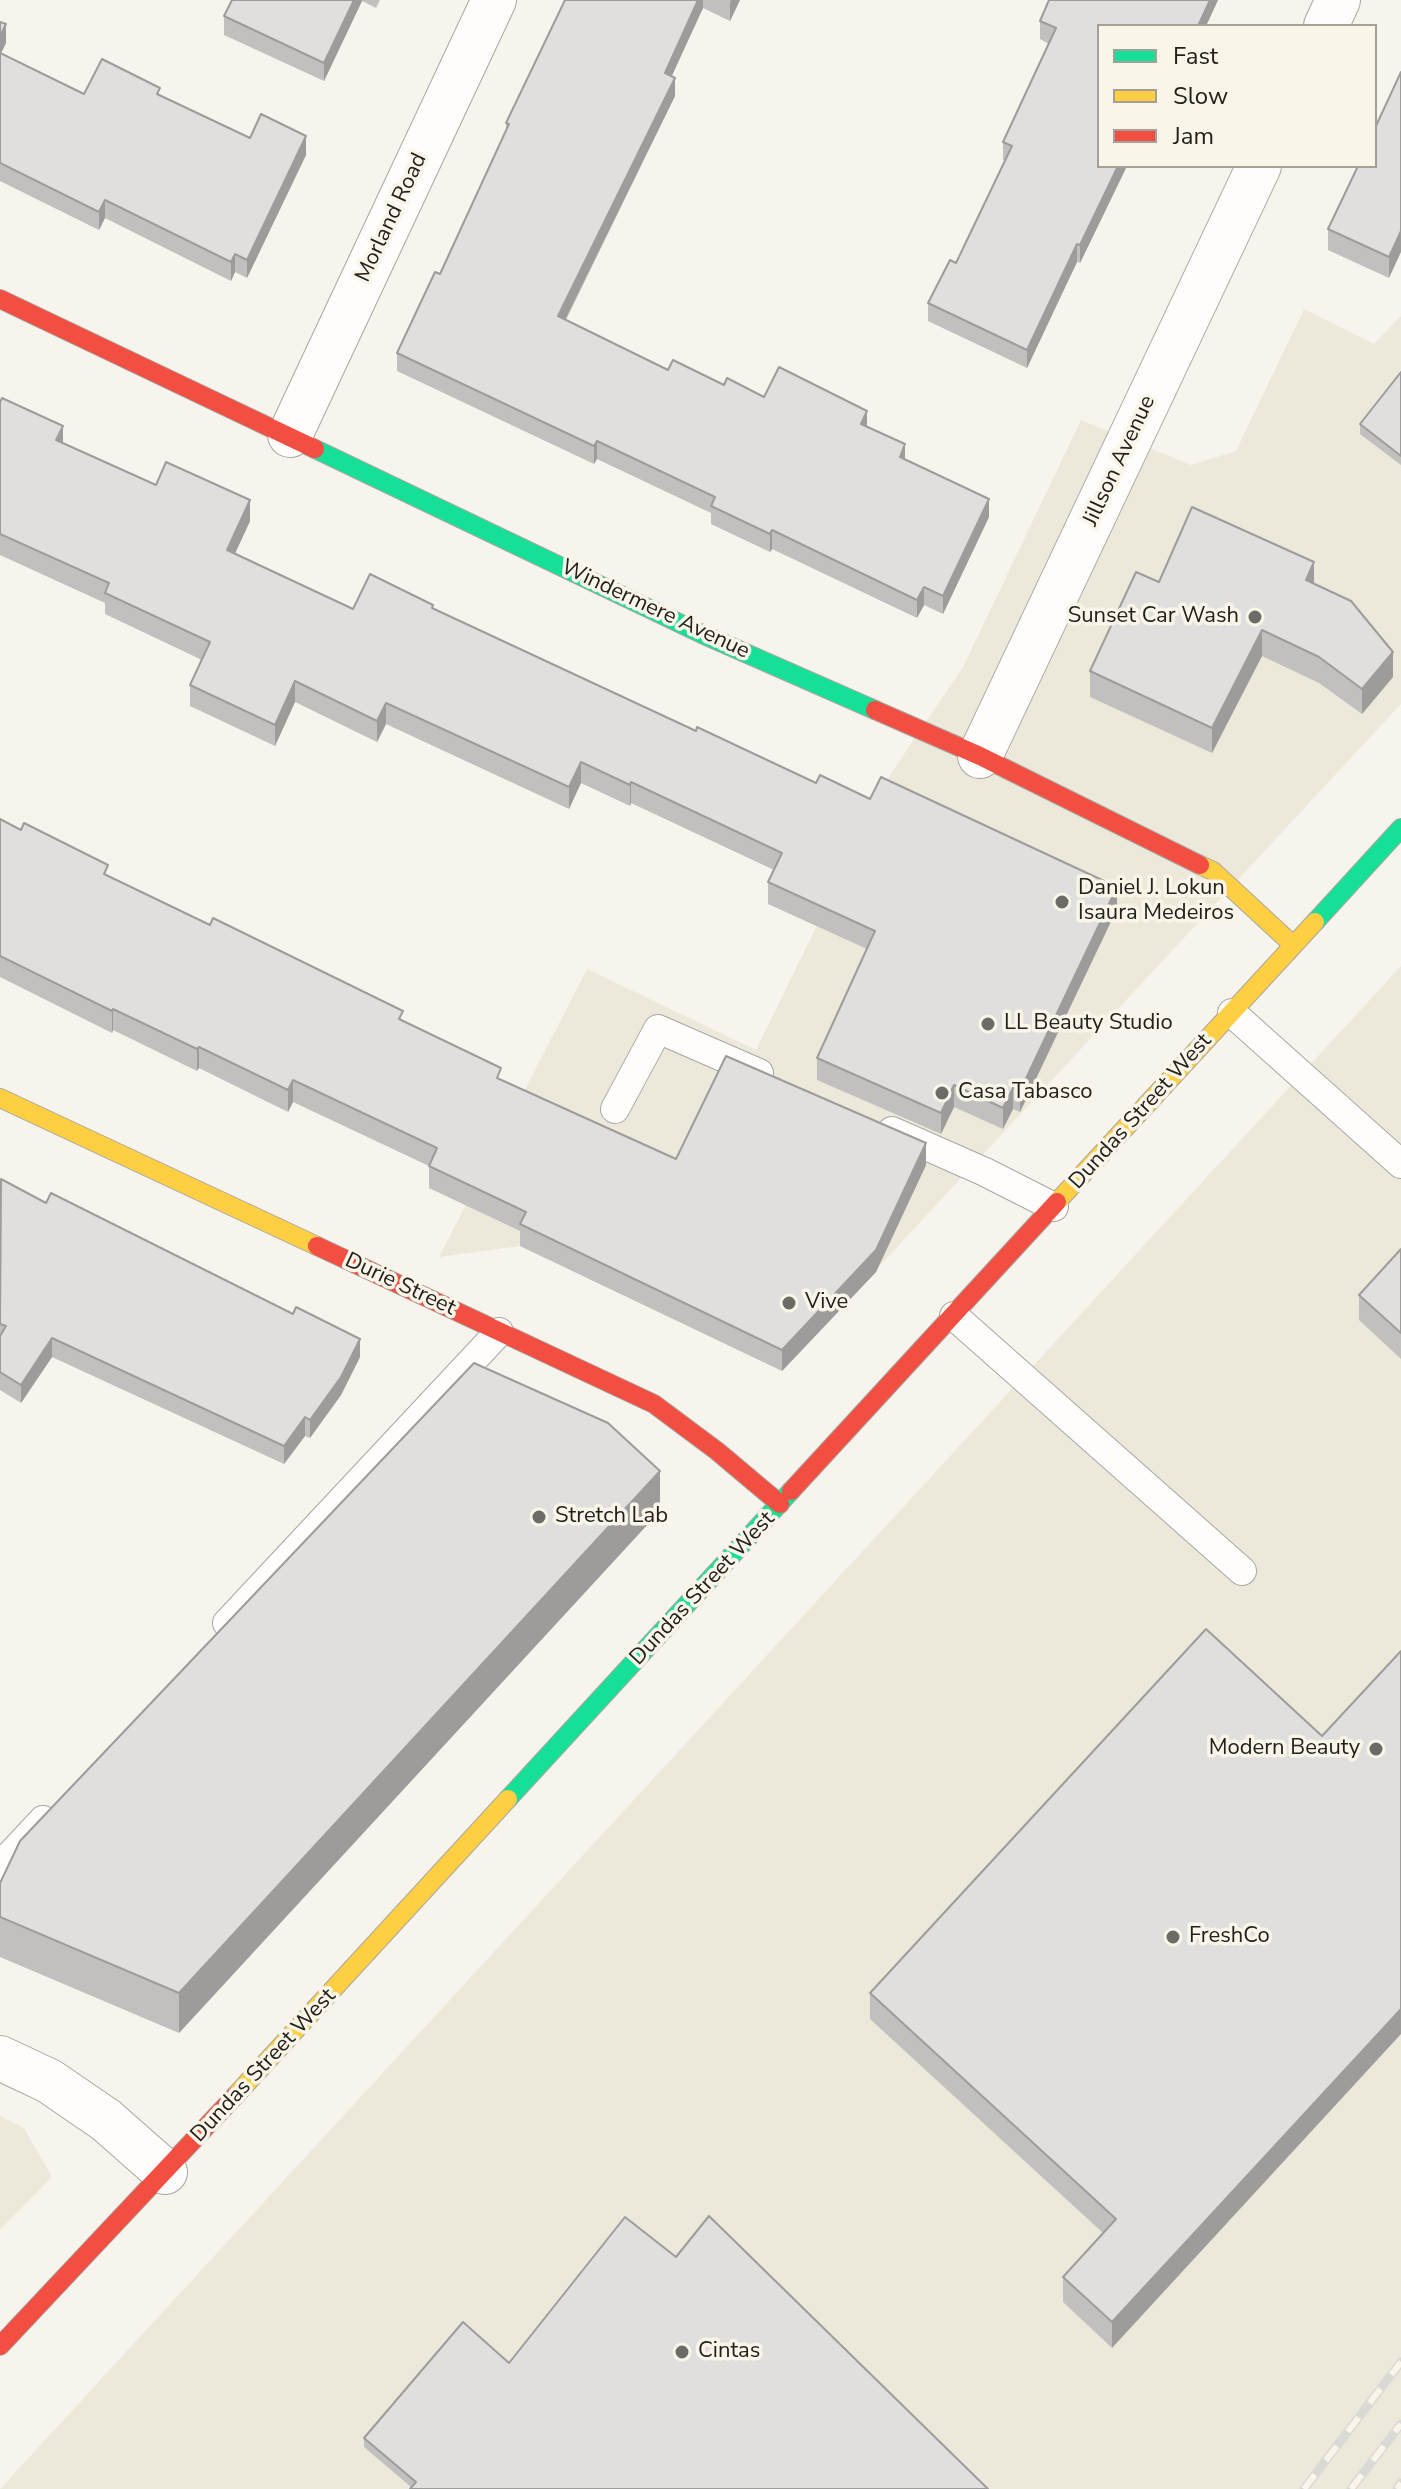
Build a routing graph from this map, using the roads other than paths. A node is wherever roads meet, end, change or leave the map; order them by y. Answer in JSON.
{"nodes":[{"id":1,"x":494,"y":0,"type":"edge"},
{"id":2,"x":1338,"y":0,"type":"edge"},
{"id":3,"x":1327,"y":24,"type":"edge"},
{"id":4,"x":1258,"y":168,"type":"edge"},
{"id":5,"x":0,"y":299,"type":"edge"},
{"id":6,"x":290,"y":435,"type":"junction"},
{"id":7,"x":980,"y":756,"type":"junction"},
{"id":8,"x":1401,"y":828,"type":"edge"},
{"id":9,"x":1293,"y":945,"type":"junction"},
{"id":10,"x":1232,"y":1013,"type":"junction"},
{"id":11,"x":786,"y":1085,"type":"edge"},
{"id":12,"x":0,"y":1098,"type":"edge"},
{"id":13,"x":615,"y":1109,"type":"dead end"},
{"id":14,"x":871,"y":1122,"type":"edge"},
{"id":15,"x":1401,"y":1164,"type":"edge"},
{"id":16,"x":1054,"y":1207,"type":"junction"},
{"id":17,"x":954,"y":1316,"type":"junction"},
{"id":18,"x":499,"y":1332,"type":"junction"},
{"id":19,"x":780,"y":1504,"type":"junction"},
{"id":20,"x":1242,"y":1571,"type":"dead end"},
{"id":21,"x":214,"y":1638,"type":"edge"},
{"id":22,"x":64,"y":1798,"type":"edge"},
{"id":23,"x":0,"y":1866,"type":"edge"},
{"id":24,"x":0,"y":2058,"type":"edge"},
{"id":25,"x":165,"y":2172,"type":"junction"},
{"id":26,"x":0,"y":2346,"type":"edge"}],
"edges":[{"from":1,"to":6,"type":"street","name":"Morland Road"},
{"from":2,"to":3,"type":"street"},
{"from":4,"to":7,"type":"street","name":"Jillson Avenue"},
{"from":5,"to":6,"type":"street","name":"Windermere Avenue"},
{"from":6,"to":7,"type":"street","name":"Windermere Avenue"},
{"from":7,"to":9,"type":"street","name":"Windermere Avenue"},
{"from":8,"to":9,"type":"street","name":"Dundas Street West"},
{"from":9,"to":10,"type":"street","name":"Dundas Street West"},
{"from":10,"to":15,"type":"lane"},
{"from":10,"to":16,"type":"street","name":"Dundas Street West"},
{"from":11,"to":13,"type":"lane"},
{"from":12,"to":18,"type":"street","name":"Durie Street"},
{"from":14,"to":16,"type":"lane"},
{"from":16,"to":17,"type":"street","name":"Dundas Street West"},
{"from":17,"to":19,"type":"street","name":"Dundas Street West"},
{"from":17,"to":20,"type":"lane"},
{"from":18,"to":19,"type":"street","name":"Durie Street"},
{"from":18,"to":21,"type":"lane"},
{"from":19,"to":25,"type":"street","name":"Dundas Street West"},
{"from":22,"to":23,"type":"lane"},
{"from":24,"to":25,"type":"street"},
{"from":25,"to":26,"type":"street","name":"Dundas Street West"}]}
